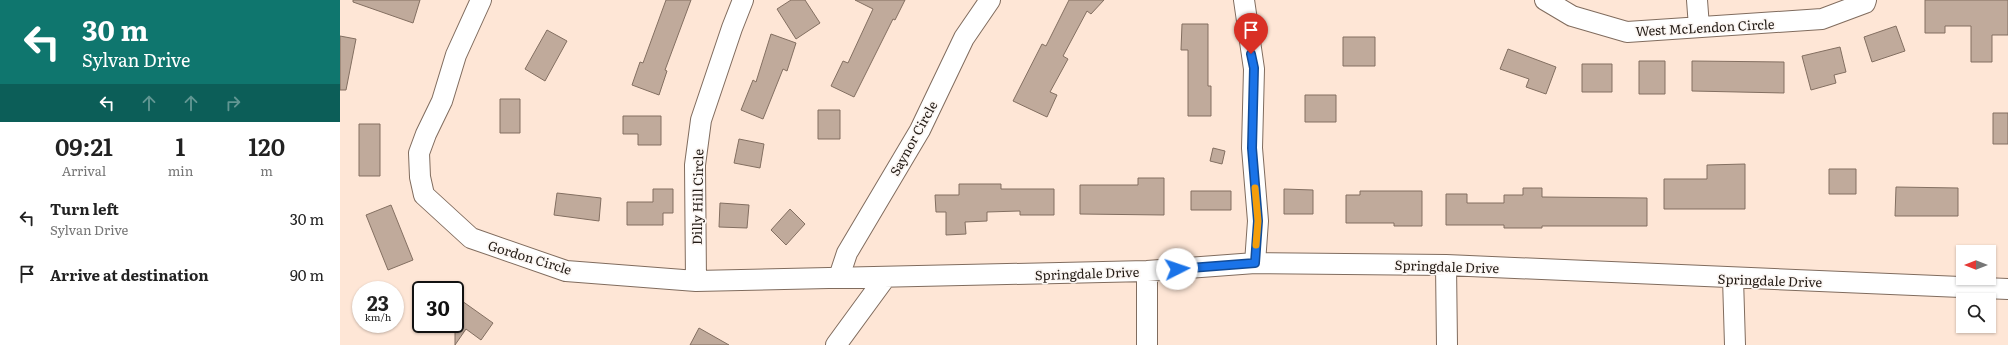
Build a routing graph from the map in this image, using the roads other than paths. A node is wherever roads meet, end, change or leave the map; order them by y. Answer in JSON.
{"nodes":[{"id":1,"x":481,"y":0,"type":"edge"},
{"id":2,"x":743,"y":0,"type":"edge"},
{"id":3,"x":990,"y":0,"type":"edge"},
{"id":4,"x":1244,"y":0,"type":"edge"},
{"id":5,"x":1697,"y":0,"type":"edge"},
{"id":6,"x":1866,"y":0,"type":"edge"},
{"id":7,"x":1552,"y":2,"type":"edge"},
{"id":8,"x":1699,"y":27,"type":"junction"},
{"id":9,"x":1255,"y":263,"type":"junction"},
{"id":10,"x":1446,"y":265,"type":"junction"},
{"id":11,"x":1146,"y":271,"type":"junction"},
{"id":12,"x":839,"y":277,"type":"junction"},
{"id":13,"x":885,"y":278,"type":"junction"},
{"id":14,"x":1733,"y":278,"type":"junction"},
{"id":15,"x":696,"y":281,"type":"junction"},
{"id":16,"x":2008,"y":289,"type":"edge"},
{"id":17,"x":836,"y":345,"type":"edge"},
{"id":18,"x":1147,"y":345,"type":"edge"},
{"id":19,"x":1447,"y":345,"type":"edge"},
{"id":20,"x":1735,"y":345,"type":"edge"}],
"edges":[{"from":1,"to":15,"type":"street","name":"Gordon Circle"},
{"from":2,"to":15,"type":"street","name":"Dilly Hill Circle"},
{"from":3,"to":12,"type":"street","name":"Saynor Circle"},
{"from":4,"to":9,"type":"street"},
{"from":5,"to":8,"type":"street"},
{"from":6,"to":8,"type":"street","name":"West McLendon Circle"},
{"from":7,"to":8,"type":"street","name":"West McLendon Circle"},
{"from":9,"to":10,"type":"street","name":"Springdale Drive"},
{"from":9,"to":11,"type":"street","name":"Springdale Drive"},
{"from":10,"to":14,"type":"street","name":"Springdale Drive"},
{"from":10,"to":19,"type":"street"},
{"from":11,"to":13,"type":"street","name":"Springdale Drive"},
{"from":11,"to":18,"type":"street"},
{"from":12,"to":13,"type":"street","name":"Gordon Circle"},
{"from":12,"to":15,"type":"street","name":"Gordon Circle"},
{"from":13,"to":17,"type":"street"},
{"from":14,"to":16,"type":"street","name":"Springdale Drive"},
{"from":14,"to":20,"type":"street"}]}
